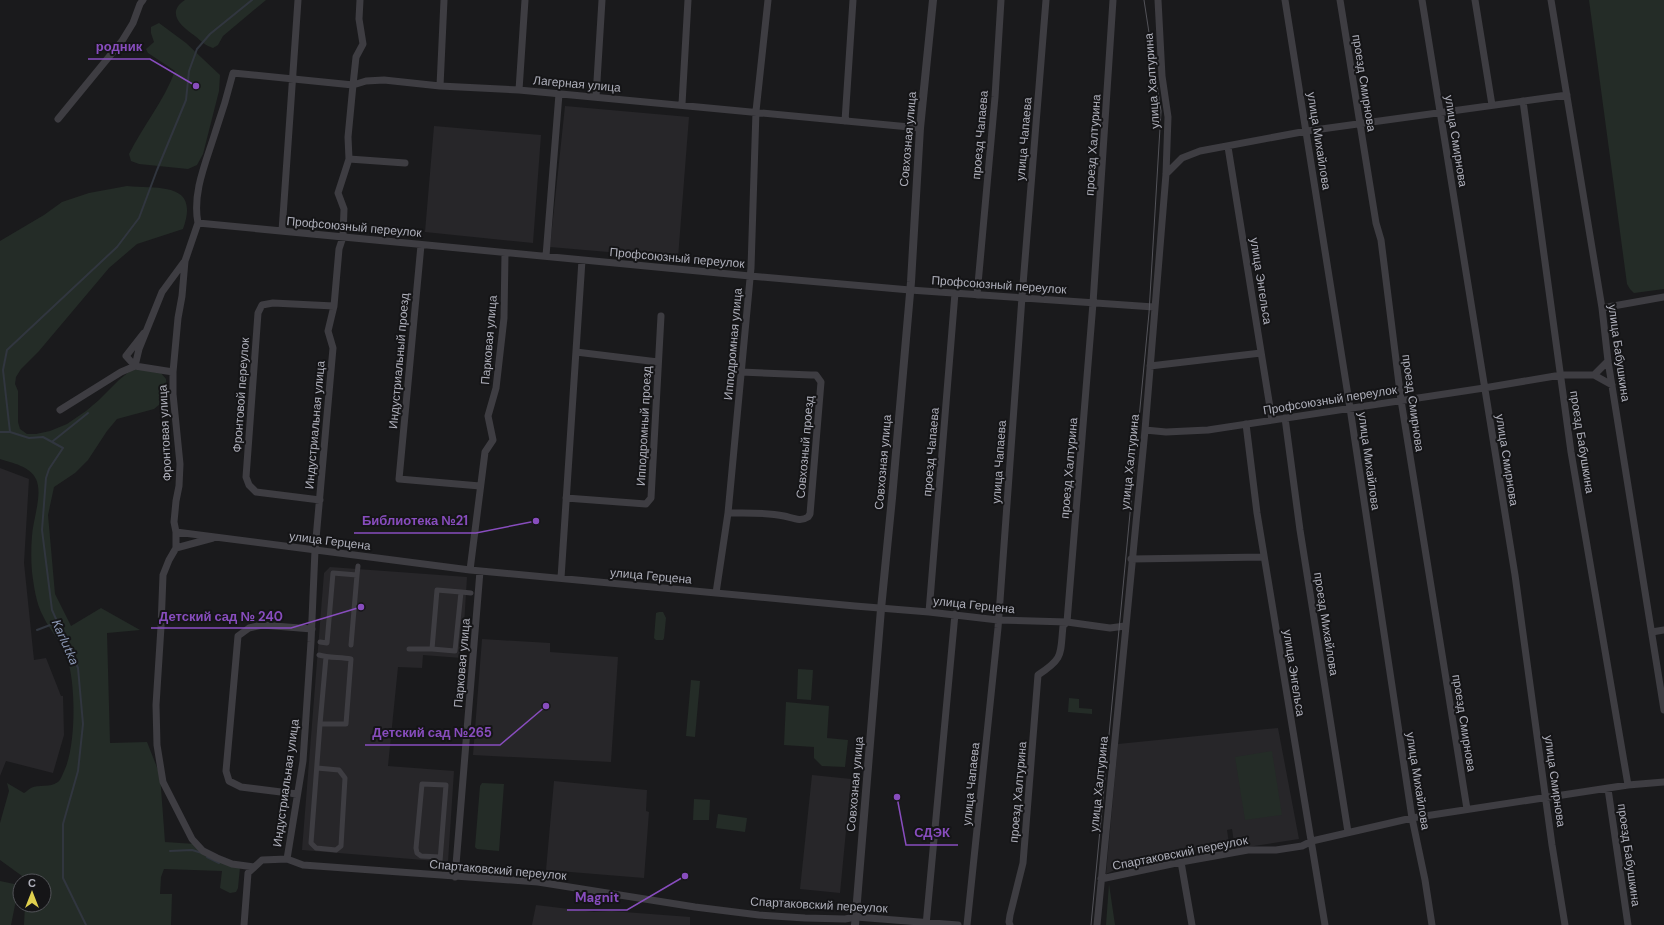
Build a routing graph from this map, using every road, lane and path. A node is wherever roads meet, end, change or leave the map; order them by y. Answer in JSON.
{"nodes":[{"id":1,"x":298,"y":0,"type":"edge"},
{"id":2,"x":360,"y":0,"type":"edge"},
{"id":3,"x":444,"y":0,"type":"edge"},
{"id":4,"x":525,"y":0,"type":"edge"},
{"id":5,"x":602,"y":0,"type":"edge"},
{"id":6,"x":688,"y":0,"type":"edge"},
{"id":7,"x":768,"y":0,"type":"edge"},
{"id":8,"x":853,"y":0,"type":"edge"},
{"id":9,"x":932,"y":0,"type":"edge"},
{"id":10,"x":1000,"y":0,"type":"edge"},
{"id":11,"x":1046,"y":0,"type":"edge"},
{"id":12,"x":1114,"y":0,"type":"edge"},
{"id":13,"x":1158,"y":0,"type":"edge"},
{"id":14,"x":1284,"y":0,"type":"edge"},
{"id":15,"x":1340,"y":0,"type":"edge"},
{"id":16,"x":1422,"y":0,"type":"edge"},
{"id":17,"x":1475,"y":0,"type":"edge"},
{"id":18,"x":1551,"y":0,"type":"edge"},
{"id":19,"x":140,"y":1,"type":"edge"},
{"id":20,"x":292,"y":79,"type":"junction"},
{"id":21,"x":353,"y":85,"type":"junction"},
{"id":22,"x":440,"y":86,"type":"junction"},
{"id":23,"x":519,"y":90,"type":"junction"},
{"id":24,"x":559,"y":94,"type":"junction"},
{"id":25,"x":1567,"y":95,"type":"junction"},
{"id":26,"x":596,"y":97,"type":"junction"},
{"id":27,"x":1523,"y":101,"type":"junction"},
{"id":28,"x":682,"y":104,"type":"junction"},
{"id":29,"x":1492,"y":105,"type":"junction"},
{"id":30,"x":756,"y":111,"type":"junction"},
{"id":31,"x":1440,"y":112,"type":"junction"},
{"id":32,"x":58,"y":118,"type":"dead end"},
{"id":33,"x":845,"y":120,"type":"junction"},
{"id":34,"x":1359,"y":124,"type":"junction"},
{"id":35,"x":920,"y":128,"type":"junction"},
{"id":36,"x":1307,"y":131,"type":"junction"},
{"id":37,"x":1228,"y":147,"type":"junction"},
{"id":38,"x":349,"y":159,"type":"junction"},
{"id":39,"x":405,"y":163,"type":"dead end"},
{"id":40,"x":1166,"y":174,"type":"junction"},
{"id":41,"x":198,"y":223,"type":"junction"},
{"id":42,"x":282,"y":231,"type":"junction"},
{"id":43,"x":343,"y":237,"type":"junction"},
{"id":44,"x":421,"y":244,"type":"junction"},
{"id":45,"x":505,"y":252,"type":"junction"},
{"id":46,"x":546,"y":256,"type":"junction"},
{"id":47,"x":582,"y":260,"type":"junction"},
{"id":48,"x":185,"y":261,"type":"junction"},
{"id":49,"x":750,"y":276,"type":"junction"},
{"id":50,"x":910,"y":290,"type":"junction"},
{"id":51,"x":955,"y":294,"type":"junction"},
{"id":52,"x":977,"y":295,"type":"junction"},
{"id":53,"x":1022,"y":297,"type":"junction"},
{"id":54,"x":1664,"y":298,"type":"edge"},
{"id":55,"x":1093,"y":303,"type":"junction"},
{"id":56,"x":334,"y":306,"type":"junction"},
{"id":57,"x":1154,"y":307,"type":"junction"},
{"id":58,"x":1602,"y":308,"type":"junction"},
{"id":59,"x":661,"y":316,"type":"dead end"},
{"id":60,"x":148,"y":328,"type":"junction"},
{"id":61,"x":576,"y":352,"type":"junction"},
{"id":62,"x":1261,"y":353,"type":"junction"},
{"id":63,"x":1608,"y":361,"type":"junction"},
{"id":64,"x":658,"y":362,"type":"junction"},
{"id":65,"x":136,"y":366,"type":"junction"},
{"id":66,"x":1150,"y":366,"type":"junction"},
{"id":67,"x":173,"y":372,"type":"junction"},
{"id":68,"x":741,"y":372,"type":"junction"},
{"id":69,"x":1594,"y":374,"type":"junction"},
{"id":70,"x":1561,"y":375,"type":"junction"},
{"id":71,"x":1612,"y":385,"type":"junction"},
{"id":72,"x":1484,"y":388,"type":"junction"},
{"id":73,"x":1401,"y":400,"type":"junction"},
{"id":74,"x":1350,"y":408,"type":"junction"},
{"id":75,"x":60,"y":410,"type":"dead end"},
{"id":76,"x":1286,"y":418,"type":"junction"},
{"id":77,"x":1272,"y":420,"type":"junction"},
{"id":78,"x":1246,"y":424,"type":"junction"},
{"id":79,"x":1144,"y":430,"type":"junction"},
{"id":80,"x":480,"y":486,"type":"junction"},
{"id":81,"x":566,"y":498,"type":"junction"},
{"id":82,"x":320,"y":500,"type":"junction"},
{"id":83,"x":728,"y":513,"type":"junction"},
{"id":84,"x":176,"y":532,"type":"junction"},
{"id":85,"x":216,"y":537,"type":"junction"},
{"id":86,"x":176,"y":548,"type":"junction"},
{"id":87,"x":315,"y":550,"type":"junction"},
{"id":88,"x":1264,"y":557,"type":"junction"},
{"id":89,"x":1131,"y":559,"type":"junction"},
{"id":90,"x":358,"y":566,"type":"dead end"},
{"id":91,"x":470,"y":570,"type":"junction"},
{"id":92,"x":480,"y":571,"type":"junction"},
{"id":93,"x":358,"y":575,"type":"junction"},
{"id":94,"x":561,"y":578,"type":"junction"},
{"id":95,"x":461,"y":592,"type":"junction"},
{"id":96,"x":471,"y":593,"type":"dead end"},
{"id":97,"x":716,"y":593,"type":"junction"},
{"id":98,"x":880,"y":609,"type":"junction"},
{"id":99,"x":929,"y":612,"type":"junction"},
{"id":100,"x":955,"y":614,"type":"junction"},
{"id":101,"x":998,"y":620,"type":"junction"},
{"id":102,"x":1067,"y":622,"type":"junction"},
{"id":103,"x":1125,"y":626,"type":"junction"},
{"id":104,"x":312,"y":629,"type":"junction"},
{"id":105,"x":1664,"y":630,"type":"edge"},
{"id":106,"x":1652,"y":632,"type":"junction"},
{"id":107,"x":320,"y":642,"type":"dead end"},
{"id":108,"x":351,"y":645,"type":"dead end"},
{"id":109,"x":409,"y":649,"type":"dead end"},
{"id":110,"x":432,"y":649,"type":"junction"},
{"id":111,"x":319,"y":655,"type":"dead end"},
{"id":112,"x":326,"y":657,"type":"junction"},
{"id":113,"x":1664,"y":710,"type":"edge"},
{"id":114,"x":320,"y":724,"type":"junction"},
{"id":115,"x":317,"y":768,"type":"junction"},
{"id":116,"x":1664,"y":782,"type":"edge"},
{"id":117,"x":1628,"y":785,"type":"junction"},
{"id":118,"x":1608,"y":789,"type":"junction"},
{"id":119,"x":297,"y":794,"type":"junction"},
{"id":120,"x":1546,"y":798,"type":"junction"},
{"id":121,"x":1467,"y":809,"type":"junction"},
{"id":122,"x":1412,"y":818,"type":"junction"},
{"id":123,"x":1348,"y":832,"type":"junction"},
{"id":124,"x":1312,"y":840,"type":"junction"},
{"id":125,"x":440,"y":857,"type":"junction"},
{"id":126,"x":287,"y":859,"type":"junction"},
{"id":127,"x":1181,"y":862,"type":"junction"},
{"id":128,"x":440,"y":866,"type":"dead end"},
{"id":129,"x":254,"y":867,"type":"junction"},
{"id":130,"x":454,"y":877,"type":"junction"},
{"id":131,"x":1101,"y":879,"type":"junction"},
{"id":132,"x":856,"y":921,"type":"edge"},
{"id":133,"x":926,"y":924,"type":"edge"},
{"id":134,"x":244,"y":925,"type":"edge"},
{"id":135,"x":958,"y":925,"type":"edge"},
{"id":136,"x":967,"y":925,"type":"edge"},
{"id":137,"x":1010,"y":925,"type":"edge"},
{"id":138,"x":1097,"y":925,"type":"edge"},
{"id":139,"x":1192,"y":925,"type":"edge"},
{"id":140,"x":1325,"y":925,"type":"edge"},
{"id":141,"x":1432,"y":925,"type":"edge"},
{"id":142,"x":1565,"y":925,"type":"edge"},
{"id":143,"x":1628,"y":925,"type":"edge"}],
"edges":[{"from":1,"to":20,"type":"street"},
{"from":2,"to":21,"type":"street","name":"Индустриальная улица"},
{"from":3,"to":22,"type":"street"},
{"from":4,"to":23,"type":"street"},
{"from":5,"to":26,"type":"street"},
{"from":6,"to":28,"type":"street"},
{"from":7,"to":30,"type":"street","name":"Ипподромная улица"},
{"from":8,"to":33,"type":"street"},
{"from":9,"to":35,"type":"street","name":"Совхозная улица"},
{"from":10,"to":52,"type":"street","name":"проезд Чапаева"},
{"from":11,"to":53,"type":"street","name":"улица Чапаева"},
{"from":12,"to":55,"type":"street","name":"проезд Халтурина"},
{"from":13,"to":40,"type":"street","name":"улица Халтурина"},
{"from":14,"to":36,"type":"street","name":"улица Михайлова"},
{"from":15,"to":34,"type":"street","name":"проезд Смирнова"},
{"from":16,"to":31,"type":"street","name":"улица Смирнова"},
{"from":17,"to":29,"type":"street"},
{"from":18,"to":25,"type":"street","name":"улица Бабушкина"},
{"from":19,"to":32,"type":"street"},
{"from":20,"to":21,"type":"street","name":"Лагерная улица"},
{"from":20,"to":41,"type":"street","name":"Лагерная улица"},
{"from":20,"to":42,"type":"street"},
{"from":21,"to":22,"type":"street","name":"Лагерная улица"},
{"from":21,"to":38,"type":"street","name":"Индустриальная улица"},
{"from":22,"to":23,"type":"street","name":"Лагерная улица"},
{"from":23,"to":24,"type":"street","name":"Лагерная улица"},
{"from":24,"to":26,"type":"street","name":"Лагерная улица"},
{"from":24,"to":46,"type":"street"},
{"from":25,"to":27,"type":"street"},
{"from":25,"to":58,"type":"street","name":"улица Бабушкина"},
{"from":26,"to":28,"type":"street","name":"Лагерная улица"},
{"from":27,"to":29,"type":"street"},
{"from":27,"to":70,"type":"street","name":"проезд Бабушкина"},
{"from":28,"to":30,"type":"street","name":"Лагерная улица"},
{"from":29,"to":31,"type":"street"},
{"from":30,"to":33,"type":"street","name":"Лагерная улица"},
{"from":30,"to":49,"type":"street","name":"Ипподромная улица"},
{"from":31,"to":34,"type":"street"},
{"from":31,"to":72,"type":"street","name":"улица Смирнова"},
{"from":33,"to":35,"type":"street","name":"Лагерная улица"},
{"from":34,"to":36,"type":"street"},
{"from":34,"to":73,"type":"street","name":"проезд Смирнова"},
{"from":35,"to":50,"type":"street","name":"Совхозная улица"},
{"from":36,"to":37,"type":"street"},
{"from":36,"to":74,"type":"street","name":"улица Михайлова"},
{"from":37,"to":40,"type":"street"},
{"from":37,"to":62,"type":"street","name":"улица Энгельса"},
{"from":38,"to":39,"type":"street"},
{"from":38,"to":43,"type":"street","name":"Индустриальная улица"},
{"from":40,"to":57,"type":"street","name":"улица Халтурина"},
{"from":41,"to":42,"type":"street","name":"Профсоюзный переулок"},
{"from":41,"to":48,"type":"street","name":"Фронтовая улица"},
{"from":42,"to":43,"type":"street","name":"Профсоюзный переулок"},
{"from":43,"to":44,"type":"street","name":"Профсоюзный переулок"},
{"from":43,"to":56,"type":"street","name":"Индустриальная улица"},
{"from":44,"to":45,"type":"street","name":"Профсоюзный переулок"},
{"from":44,"to":80,"type":"street","name":"Индустриальный проезд"},
{"from":45,"to":46,"type":"street","name":"Профсоюзный переулок"},
{"from":45,"to":80,"type":"street","name":"Парковая улица"},
{"from":46,"to":47,"type":"street","name":"Профсоюзный переулок"},
{"from":47,"to":49,"type":"street","name":"Профсоюзный переулок"},
{"from":47,"to":61,"type":"street"},
{"from":48,"to":60,"type":"street"},
{"from":48,"to":67,"type":"street","name":"Фронтовая улица"},
{"from":49,"to":50,"type":"street","name":"Профсоюзный переулок"},
{"from":49,"to":68,"type":"street","name":"Ипподромная улица"},
{"from":50,"to":51,"type":"street","name":"Профсоюзный переулок"},
{"from":50,"to":98,"type":"street","name":"Совхозная улица"},
{"from":51,"to":52,"type":"street","name":"Профсоюзный переулок"},
{"from":51,"to":99,"type":"street","name":"проезд Чапаева"},
{"from":52,"to":53,"type":"street","name":"Профсоюзный переулок"},
{"from":53,"to":55,"type":"street","name":"Профсоюзный переулок"},
{"from":53,"to":101,"type":"street","name":"улица Чапаева"},
{"from":54,"to":58,"type":"street"},
{"from":55,"to":57,"type":"street","name":"Профсоюзный переулок"},
{"from":55,"to":102,"type":"street","name":"проезд Халтурина"},
{"from":56,"to":82,"type":"street","name":"Индустриальная улица"},
{"from":56,"to":82,"type":"street","name":"Фронтовой переулок"},
{"from":57,"to":66,"type":"street","name":"улица Халтурина"},
{"from":58,"to":63,"type":"street","name":"улица Бабушкина"},
{"from":59,"to":64,"type":"street","name":"Ипподромный проезд"},
{"from":60,"to":65,"type":"street"},
{"from":60,"to":65,"type":"street"},
{"from":61,"to":64,"type":"street"},
{"from":61,"to":81,"type":"street"},
{"from":62,"to":66,"type":"street"},
{"from":62,"to":77,"type":"street","name":"улица Энгельса"},
{"from":63,"to":69,"type":"street"},
{"from":63,"to":71,"type":"street","name":"улица Бабушкина"},
{"from":64,"to":81,"type":"street","name":"Ипподромный проезд"},
{"from":65,"to":67,"type":"street"},
{"from":65,"to":75,"type":"street"},
{"from":66,"to":79,"type":"street","name":"улица Халтурина"},
{"from":67,"to":84,"type":"street","name":"Фронтовая улица"},
{"from":68,"to":83,"type":"street","name":"Ипподромная улица"},
{"from":68,"to":83,"type":"street","name":"Совхозный проезд"},
{"from":69,"to":70,"type":"street","name":"Профсоюзный переулок"},
{"from":69,"to":71,"type":"street"},
{"from":70,"to":72,"type":"street","name":"Профсоюзный переулок"},
{"from":70,"to":117,"type":"street","name":"проезд Бабушкина"},
{"from":71,"to":106,"type":"street","name":"улица Бабушкина"},
{"from":72,"to":73,"type":"street","name":"Профсоюзный переулок"},
{"from":72,"to":120,"type":"street","name":"улица Смирнова"},
{"from":73,"to":74,"type":"street","name":"Профсоюзный переулок"},
{"from":73,"to":121,"type":"street","name":"проезд Смирнова"},
{"from":74,"to":76,"type":"street","name":"Профсоюзный переулок"},
{"from":74,"to":122,"type":"street","name":"улица Михайлова"},
{"from":76,"to":77,"type":"street","name":"Профсоюзный переулок"},
{"from":76,"to":123,"type":"street","name":"проезд Михайлова"},
{"from":77,"to":78,"type":"street","name":"Профсоюзный переулок"},
{"from":78,"to":79,"type":"street","name":"Профсоюзный переулок"},
{"from":78,"to":88,"type":"street","name":"улица Энгельса"},
{"from":79,"to":89,"type":"street","name":"улица Халтурина"},
{"from":80,"to":91,"type":"street","name":"Парковая улица"},
{"from":81,"to":94,"type":"street"},
{"from":82,"to":87,"type":"street","name":"Индустриальная улица"},
{"from":83,"to":97,"type":"street","name":"Ипподромная улица"},
{"from":84,"to":85,"type":"street","name":"улица Герцена"},
{"from":84,"to":86,"type":"street","name":"Фронтовая улица"},
{"from":85,"to":86,"type":"street"},
{"from":85,"to":87,"type":"street","name":"улица Герцена"},
{"from":86,"to":129,"type":"street","name":"Фронтовая улица"},
{"from":87,"to":91,"type":"street","name":"улица Герцена"},
{"from":87,"to":104,"type":"street","name":"Индустриальная улица"},
{"from":88,"to":89,"type":"street"},
{"from":88,"to":124,"type":"street","name":"улица Энгельса"},
{"from":89,"to":103,"type":"street","name":"улица Халтурина"},
{"from":90,"to":93,"type":"street"},
{"from":91,"to":92,"type":"street","name":"улица Герцена"},
{"from":92,"to":94,"type":"street","name":"улица Герцена"},
{"from":92,"to":130,"type":"street","name":"Парковая улица"},
{"from":93,"to":107,"type":"street"},
{"from":93,"to":108,"type":"street"},
{"from":94,"to":97,"type":"street","name":"улица Герцена"},
{"from":95,"to":96,"type":"street"},
{"from":95,"to":110,"type":"street"},
{"from":95,"to":110,"type":"street"},
{"from":97,"to":98,"type":"street","name":"улица Герцена"},
{"from":98,"to":99,"type":"street","name":"улица Герцена"},
{"from":98,"to":132,"type":"street","name":"Совхозная улица"},
{"from":99,"to":100,"type":"street","name":"улица Герцена"},
{"from":100,"to":101,"type":"street","name":"улица Герцена"},
{"from":100,"to":133,"type":"street"},
{"from":101,"to":102,"type":"street","name":"улица Герцена"},
{"from":101,"to":136,"type":"street","name":"улица Чапаева"},
{"from":102,"to":103,"type":"street","name":"улица Герцена"},
{"from":102,"to":137,"type":"street","name":"проезд Халтурина"},
{"from":103,"to":131,"type":"street","name":"улица Халтурина"},
{"from":104,"to":119,"type":"street","name":"Индустриальная улица"},
{"from":104,"to":119,"type":"street"},
{"from":105,"to":106,"type":"street"},
{"from":106,"to":113,"type":"street","name":"улица Бабушкина"},
{"from":109,"to":110,"type":"street"},
{"from":111,"to":112,"type":"street"},
{"from":112,"to":114,"type":"street"},
{"from":112,"to":114,"type":"street"},
{"from":114,"to":115,"type":"street"},
{"from":115,"to":115,"type":"street"},
{"from":116,"to":117,"type":"street","name":"Спартаковский переулок"},
{"from":117,"to":118,"type":"street","name":"Спартаковский переулок"},
{"from":118,"to":120,"type":"street","name":"Спартаковский переулок"},
{"from":118,"to":143,"type":"street","name":"проезд Бабушкина"},
{"from":119,"to":126,"type":"street","name":"Индустриальная улица"},
{"from":120,"to":121,"type":"street","name":"Спартаковский переулок"},
{"from":120,"to":142,"type":"street","name":"улица Смирнова"},
{"from":121,"to":122,"type":"street","name":"Спартаковский переулок"},
{"from":122,"to":123,"type":"street","name":"Спартаковский переулок"},
{"from":122,"to":141,"type":"street","name":"улица Михайлова"},
{"from":123,"to":124,"type":"street","name":"Спартаковский переулок"},
{"from":124,"to":127,"type":"street","name":"Спартаковский переулок"},
{"from":124,"to":140,"type":"street","name":"улица Энгельса"},
{"from":125,"to":125,"type":"street"},
{"from":125,"to":128,"type":"street"},
{"from":126,"to":129,"type":"street","name":"Спартаковский переулок"},
{"from":126,"to":130,"type":"street","name":"Спартаковский переулок"},
{"from":127,"to":131,"type":"street","name":"Спартаковский переулок"},
{"from":127,"to":139,"type":"street"},
{"from":129,"to":134,"type":"street"},
{"from":130,"to":132,"type":"street","name":"Спартаковский переулок"},
{"from":131,"to":138,"type":"street","name":"улица Халтурина"},
{"from":132,"to":133,"type":"street","name":"Спартаковский переулок"},
{"from":133,"to":135,"type":"street","name":"Спартаковский переулок"}]}
